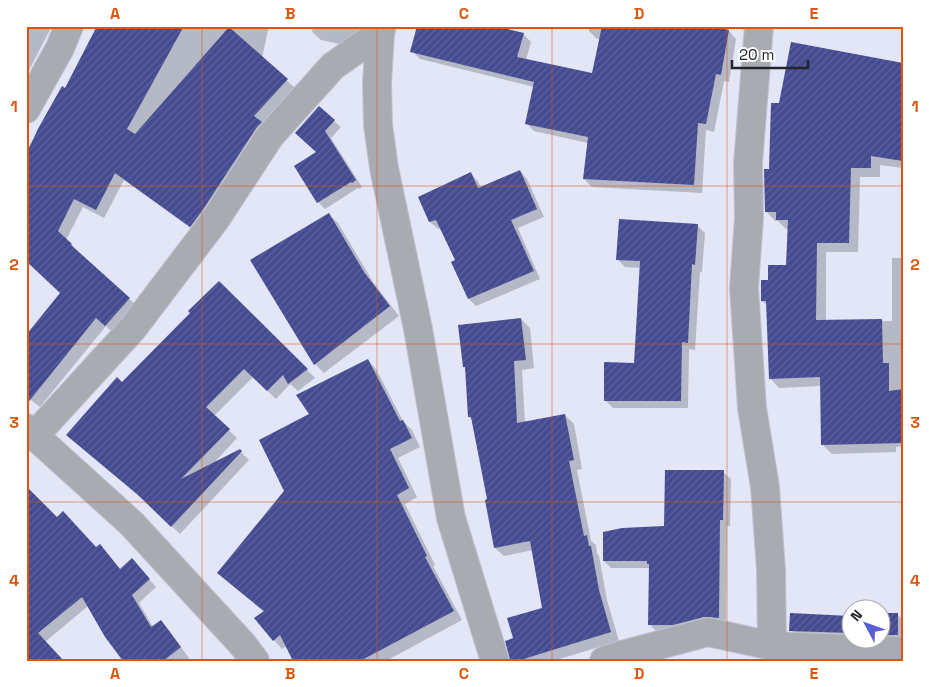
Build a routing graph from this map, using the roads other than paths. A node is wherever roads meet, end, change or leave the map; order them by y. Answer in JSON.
{"nodes":[{"id":1,"x":69,"y":26,"type":"edge"},
{"id":2,"x":759,"y":26,"type":"edge"},
{"id":3,"x":381,"y":30,"type":"edge"},
{"id":4,"x":26,"y":109,"type":"edge"},
{"id":5,"x":30,"y":432,"type":"edge"},
{"id":6,"x":772,"y":646,"type":"junction"},
{"id":7,"x":903,"y":650,"type":"edge"},
{"id":8,"x":255,"y":661,"type":"edge"},
{"id":9,"x":495,"y":661,"type":"edge"},
{"id":10,"x":604,"y":661,"type":"edge"}],
"edges":[{"from":1,"to":4,"type":"street"},
{"from":2,"to":6,"type":"street"},
{"from":3,"to":5,"type":"street"},
{"from":3,"to":9,"type":"street"},
{"from":5,"to":8,"type":"street"},
{"from":6,"to":7,"type":"street"},
{"from":6,"to":10,"type":"street"}]}
